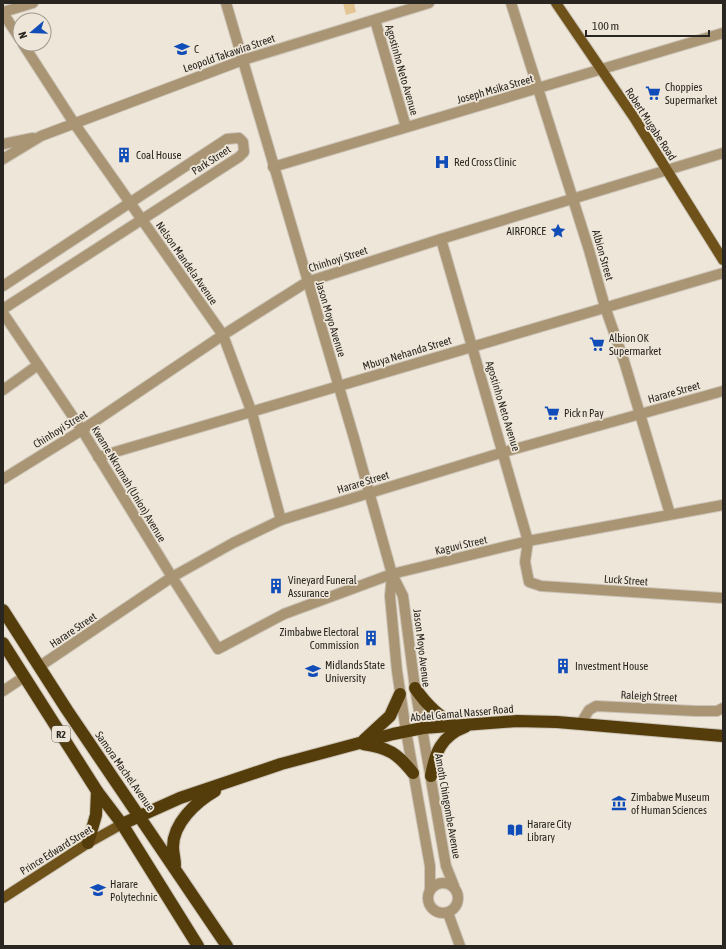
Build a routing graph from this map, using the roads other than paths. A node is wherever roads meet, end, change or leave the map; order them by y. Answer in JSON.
{"nodes":[{"id":1,"x":33,"y":3,"type":"edge"},
{"id":2,"x":226,"y":3,"type":"edge"},
{"id":3,"x":429,"y":3,"type":"edge"},
{"id":4,"x":511,"y":3,"type":"edge"},
{"id":5,"x":556,"y":3,"type":"edge"},
{"id":6,"x":3,"y":13,"type":"edge"},
{"id":7,"x":375,"y":20,"type":"junction"},
{"id":8,"x":12,"y":27,"type":"edge"},
{"id":9,"x":723,"y":33,"type":"edge"},
{"id":10,"x":28,"y":52,"type":"edge"},
{"id":11,"x":243,"y":60,"type":"junction"},
{"id":12,"x":601,"y":70,"type":"junction"},
{"id":13,"x":538,"y":90,"type":"junction"},
{"id":14,"x":74,"y":123,"type":"junction"},
{"id":15,"x":406,"y":126,"type":"junction"},
{"id":16,"x":41,"y":136,"type":"junction"},
{"id":17,"x":3,"y":144,"type":"edge"},
{"id":18,"x":723,"y":154,"type":"edge"},
{"id":19,"x":3,"y":159,"type":"edge"},
{"id":20,"x":273,"y":167,"type":"junction"},
{"id":21,"x":667,"y":171,"type":"junction"},
{"id":22,"x":573,"y":198,"type":"junction"},
{"id":23,"x":130,"y":204,"type":"junction"},
{"id":24,"x":141,"y":219,"type":"junction"},
{"id":25,"x":441,"y":239,"type":"junction"},
{"id":26,"x":723,"y":260,"type":"edge"},
{"id":27,"x":723,"y":273,"type":"edge"},
{"id":28,"x":307,"y":282,"type":"junction"},
{"id":29,"x":3,"y":286,"type":"edge"},
{"id":30,"x":605,"y":307,"type":"junction"},
{"id":31,"x":3,"y":309,"type":"edge"},
{"id":32,"x":3,"y":313,"type":"edge"},
{"id":33,"x":223,"y":335,"type":"junction"},
{"id":34,"x":472,"y":346,"type":"junction"},
{"id":35,"x":38,"y":365,"type":"junction"},
{"id":36,"x":338,"y":386,"type":"junction"},
{"id":37,"x":3,"y":390,"type":"edge"},
{"id":38,"x":723,"y":391,"type":"edge"},
{"id":39,"x":252,"y":413,"type":"junction"},
{"id":40,"x":640,"y":414,"type":"junction"},
{"id":41,"x":82,"y":430,"type":"junction"},
{"id":42,"x":504,"y":452,"type":"junction"},
{"id":43,"x":98,"y":457,"type":"junction"},
{"id":44,"x":3,"y":479,"type":"edge"},
{"id":45,"x":370,"y":492,"type":"junction"},
{"id":46,"x":723,"y":505,"type":"edge"},
{"id":47,"x":670,"y":514,"type":"junction"},
{"id":48,"x":281,"y":520,"type":"junction"},
{"id":49,"x":528,"y":541,"type":"junction"},
{"id":50,"x":392,"y":574,"type":"junction"},
{"id":51,"x":172,"y":577,"type":"junction"},
{"id":52,"x":529,"y":582,"type":"joint"},
{"id":53,"x":723,"y":598,"type":"edge"},
{"id":54,"x":3,"y":610,"type":"edge"},
{"id":55,"x":3,"y":644,"type":"edge"},
{"id":56,"x":218,"y":649,"type":"joint"},
{"id":57,"x":40,"y":666,"type":"junction"},
{"id":58,"x":24,"y":677,"type":"junction"},
{"id":59,"x":415,"y":688,"type":"junction"},
{"id":60,"x":3,"y":691,"type":"edge"},
{"id":61,"x":400,"y":694,"type":"junction"},
{"id":62,"x":723,"y":708,"type":"edge"},
{"id":63,"x":581,"y":723,"type":"junction"},
{"id":64,"x":471,"y":724,"type":"junction"},
{"id":65,"x":456,"y":725,"type":"junction"},
{"id":66,"x":423,"y":728,"type":"junction"},
{"id":67,"x":406,"y":731,"type":"junction"},
{"id":68,"x":723,"y":736,"type":"edge"},
{"id":69,"x":360,"y":744,"type":"junction"},
{"id":70,"x":413,"y":773,"type":"junction"},
{"id":71,"x":431,"y":776,"type":"junction"},
{"id":72,"x":231,"y":781,"type":"junction"},
{"id":73,"x":98,"y":791,"type":"junction"},
{"id":74,"x":140,"y":815,"type":"junction"},
{"id":75,"x":122,"y":824,"type":"junction"},
{"id":76,"x":88,"y":843,"type":"junction"},
{"id":77,"x":176,"y":870,"type":"junction"},
{"id":78,"x":454,"y":886,"type":"junction"},
{"id":79,"x":430,"y":889,"type":"junction"},
{"id":80,"x":3,"y":898,"type":"edge"},
{"id":81,"x":448,"y":913,"type":"junction"},
{"id":82,"x":198,"y":946,"type":"edge"},
{"id":83,"x":227,"y":946,"type":"edge"},
{"id":84,"x":460,"y":946,"type":"edge"}],
"edges":[{"from":1,"to":6,"type":"street"},
{"from":2,"to":11,"type":"street","name":"Jason Moyo Avenue"},
{"from":3,"to":7,"type":"street","name":"Leopold Takawira Street"},
{"from":4,"to":13,"type":"street","name":"Albion Street"},
{"from":5,"to":12,"type":"main road","name":"Robert Mugabe Road"},
{"from":6,"to":8,"type":"street"},
{"from":7,"to":11,"type":"street","name":"Leopold Takawira Street"},
{"from":7,"to":15,"type":"street","name":"Agostinho Neto Avenue"},
{"from":9,"to":12,"type":"street","name":"Joseph Msika Street"},
{"from":10,"to":14,"type":"street","name":"Nelson Mandela Avenue"},
{"from":11,"to":14,"type":"street","name":"Leopold Takawira Street"},
{"from":11,"to":20,"type":"street","name":"Jason Moyo Avenue"},
{"from":12,"to":13,"type":"street","name":"Joseph Msika Street"},
{"from":12,"to":21,"type":"main road","name":"Robert Mugabe Road"},
{"from":13,"to":15,"type":"street","name":"Joseph Msika Street"},
{"from":13,"to":22,"type":"street","name":"Albion Street"},
{"from":14,"to":16,"type":"street","name":"Leopold Takawira Street"},
{"from":14,"to":23,"type":"street","name":"Nelson Mandela Avenue"},
{"from":15,"to":20,"type":"street","name":"Joseph Msika Street"},
{"from":16,"to":17,"type":"street","name":"Leopold Takawira Street"},
{"from":16,"to":19,"type":"street","name":"Leopold Takawira Street"},
{"from":18,"to":21,"type":"street","name":"Chinhoyi Street"},
{"from":20,"to":28,"type":"street","name":"Jason Moyo Avenue"},
{"from":21,"to":22,"type":"street","name":"Chinhoyi Street"},
{"from":21,"to":26,"type":"main road","name":"Robert Mugabe Road"},
{"from":22,"to":25,"type":"street","name":"Chinhoyi Street"},
{"from":22,"to":30,"type":"street","name":"Albion Street"},
{"from":23,"to":24,"type":"street","name":"Nelson Mandela Avenue"},
{"from":23,"to":24,"type":"street","name":"Park Street"},
{"from":23,"to":29,"type":"street","name":"Park Street"},
{"from":24,"to":31,"type":"street","name":"Park Street"},
{"from":24,"to":33,"type":"street","name":"Nelson Mandela Avenue"},
{"from":25,"to":28,"type":"street","name":"Chinhoyi Street"},
{"from":25,"to":34,"type":"street","name":"Agostinho Neto Avenue"},
{"from":27,"to":30,"type":"street","name":"Mbuya Nehanda Street"},
{"from":28,"to":33,"type":"street","name":"Chinhoyi Street"},
{"from":28,"to":36,"type":"street","name":"Jason Moyo Avenue"},
{"from":30,"to":34,"type":"street","name":"Mbuya Nehanda Street"},
{"from":30,"to":40,"type":"street","name":"Albion Street"},
{"from":32,"to":35,"type":"street","name":"Kwame Nkrumah (Union) Avenue"},
{"from":33,"to":39,"type":"street","name":"Nelson Mandela Avenue"},
{"from":33,"to":41,"type":"street","name":"Chinhoyi Street"},
{"from":34,"to":36,"type":"street","name":"Mbuya Nehanda Street"},
{"from":34,"to":42,"type":"street","name":"Agostinho Neto Avenue"},
{"from":35,"to":37,"type":"street"},
{"from":35,"to":41,"type":"street","name":"Kwame Nkrumah (Union) Avenue"},
{"from":36,"to":39,"type":"street","name":"Mbuya Nehanda Street"},
{"from":36,"to":45,"type":"street","name":"Jason Moyo Avenue"},
{"from":38,"to":40,"type":"street","name":"Harare Street"},
{"from":39,"to":43,"type":"street","name":"Mbuya Nehanda Street"},
{"from":39,"to":48,"type":"street","name":"Nelson Mandela Avenue"},
{"from":40,"to":42,"type":"street","name":"Harare Street"},
{"from":40,"to":47,"type":"street","name":"Albion Street"},
{"from":41,"to":43,"type":"street","name":"Kwame Nkrumah (Union) Avenue"},
{"from":41,"to":44,"type":"street","name":"Chinhoyi Street"},
{"from":42,"to":45,"type":"street","name":"Harare Street"},
{"from":42,"to":49,"type":"street","name":"Agostinho Neto Avenue"},
{"from":43,"to":51,"type":"street","name":"Kwame Nkrumah (Union) Avenue"},
{"from":45,"to":48,"type":"street","name":"Harare Street"},
{"from":45,"to":50,"type":"street","name":"Jason Moyo Avenue"},
{"from":46,"to":47,"type":"street","name":"Kaguvi Street"},
{"from":47,"to":49,"type":"street","name":"Kaguvi Street"},
{"from":48,"to":51,"type":"street","name":"Harare Street"},
{"from":49,"to":50,"type":"street","name":"Kaguvi Street"},
{"from":49,"to":52,"type":"street","name":"Agostinho Neto Avenue"},
{"from":50,"to":56,"type":"street","name":"Kaguvi Street"},
{"from":50,"to":59,"type":"street","name":"Jason Moyo Avenue"},
{"from":50,"to":61,"type":"street","name":"Jason Moyo Avenue"},
{"from":51,"to":56,"type":"street","name":"Kwame Nkrumah (Union) Avenue"},
{"from":51,"to":57,"type":"street","name":"Harare Street"},
{"from":52,"to":53,"type":"street","name":"Luck Street"},
{"from":54,"to":57,"type":"highway","name":"Samora Machel Avenue","number":"R2"},
{"from":55,"to":58,"type":"highway","number":"R2"},
{"from":57,"to":74,"type":"highway","name":"Samora Machel Avenue","number":"R2"},
{"from":58,"to":60,"type":"street"},
{"from":58,"to":73,"type":"highway","number":"R2"},
{"from":59,"to":65,"type":"highway"},
{"from":59,"to":66,"type":"street","name":"Jason Moyo Avenue"},
{"from":61,"to":67,"type":"street","name":"Jason Moyo Avenue"},
{"from":61,"to":69,"type":"highway"},
{"from":62,"to":63,"type":"street","name":"Raleigh Street"},
{"from":63,"to":64,"type":"highway","name":"Abdel Gamal Nasser Road"},
{"from":63,"to":68,"type":"highway","name":"Abdel Gamal Nasser Road"},
{"from":64,"to":65,"type":"highway","name":"Abdel Gamal Nasser Road"},
{"from":64,"to":71,"type":"highway"},
{"from":65,"to":66,"type":"highway","name":"Abdel Gamal Nasser Road"},
{"from":66,"to":67,"type":"highway","name":"Abdel Gamal Nasser Road"},
{"from":66,"to":71,"type":"street","name":"Amoth Chingombe Avenue"},
{"from":67,"to":69,"type":"highway","name":"Abdel Gamal Nasser Road"},
{"from":67,"to":70,"type":"street"},
{"from":69,"to":70,"type":"highway"},
{"from":69,"to":72,"type":"highway","name":"Abdel Gamal Nasser Road"},
{"from":70,"to":79,"type":"street"},
{"from":71,"to":78,"type":"street","name":"Amoth Chingombe Avenue"},
{"from":72,"to":74,"type":"highway","name":"Abdel Gamal Nasser Road"},
{"from":72,"to":77,"type":"highway"},
{"from":73,"to":75,"type":"highway","number":"R2"},
{"from":73,"to":76,"type":"highway"},
{"from":74,"to":75,"type":"highway","name":"Abdel Gamal Nasser Road"},
{"from":74,"to":77,"type":"highway","name":"Samora Machel Avenue","number":"R2"},
{"from":75,"to":76,"type":"main road","name":"Prince Edward Street"},
{"from":75,"to":82,"type":"highway","number":"R2"},
{"from":76,"to":80,"type":"main road","name":"Prince Edward Street"},
{"from":77,"to":83,"type":"highway","name":"Samora Machel Avenue","number":"R2"},
{"from":78,"to":79,"type":"street"},
{"from":78,"to":81,"type":"street"},
{"from":79,"to":81,"type":"street"},
{"from":81,"to":84,"type":"street"}]}
